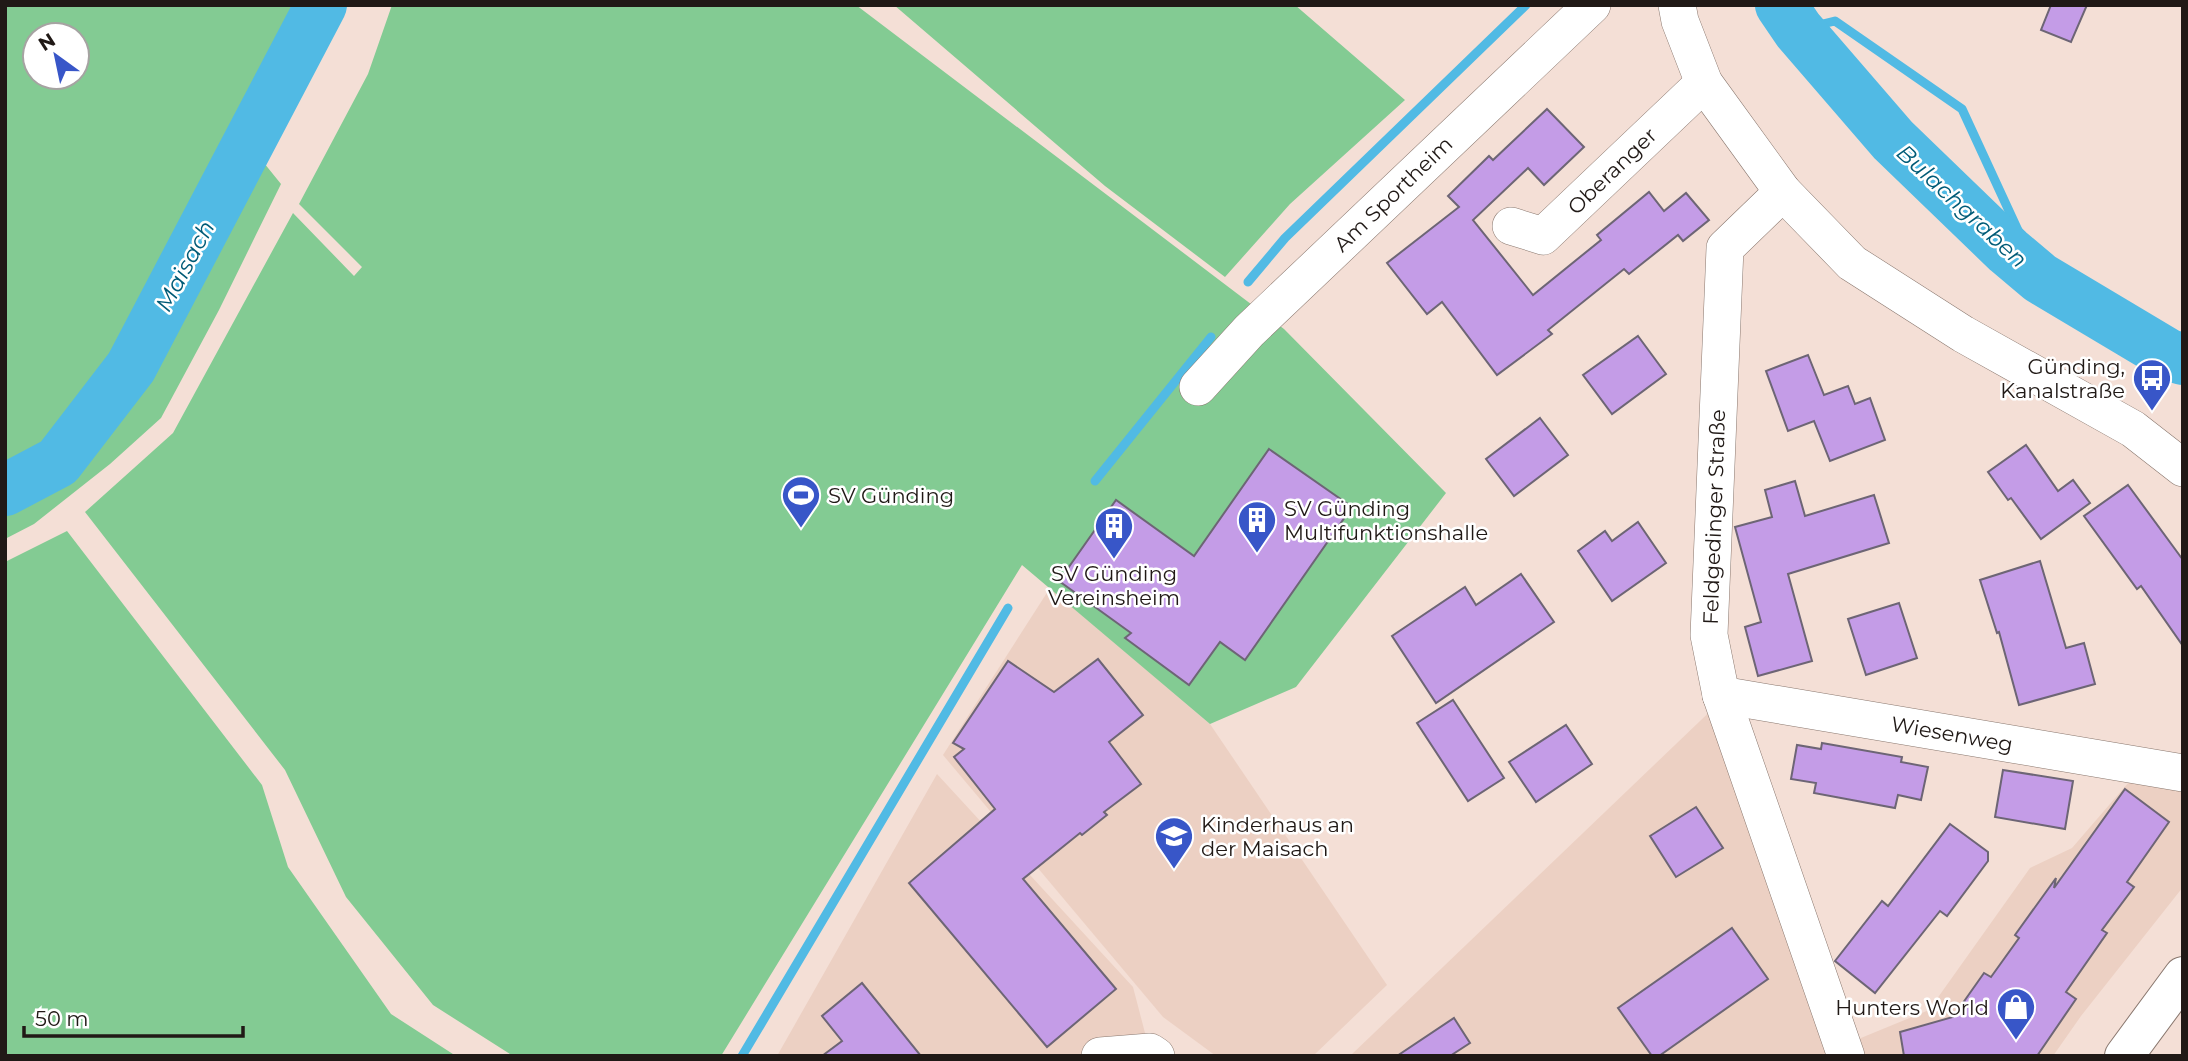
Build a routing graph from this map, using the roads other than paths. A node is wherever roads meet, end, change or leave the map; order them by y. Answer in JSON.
{"nodes":[{"id":1,"x":1592,"y":5,"type":"edge"},
{"id":2,"x":1677,"y":5,"type":"edge"},
{"id":3,"x":1704,"y":83,"type":"junction"},
{"id":4,"x":1783,"y":192,"type":"junction"},
{"id":5,"x":1511,"y":226,"type":"dead end"},
{"id":6,"x":1198,"y":387,"type":"dead end"},
{"id":7,"x":2183,"y":468,"type":"edge"},
{"id":8,"x":1721,"y":695,"type":"junction"},
{"id":9,"x":2183,"y":773,"type":"edge"},
{"id":10,"x":2183,"y":976,"type":"edge"},
{"id":11,"x":1101,"y":1055,"type":"edge"},
{"id":12,"x":1156,"y":1056,"type":"edge"},
{"id":13,"x":1846,"y":1056,"type":"edge"},
{"id":14,"x":2124,"y":1056,"type":"edge"}],
"edges":[{"from":1,"to":6,"type":"street","name":"Am Sportheim"},
{"from":2,"to":3,"type":"street"},
{"from":3,"to":4,"type":"street"},
{"from":3,"to":5,"type":"street","name":"Oberanger"},
{"from":4,"to":7,"type":"street"},
{"from":4,"to":8,"type":"street","name":"Feldgedinger Straße"},
{"from":8,"to":9,"type":"street","name":"Wiesenweg"},
{"from":8,"to":13,"type":"street","name":"Feldgedinger Straße"},
{"from":10,"to":14,"type":"main road"},
{"from":11,"to":12,"type":"street"}]}
